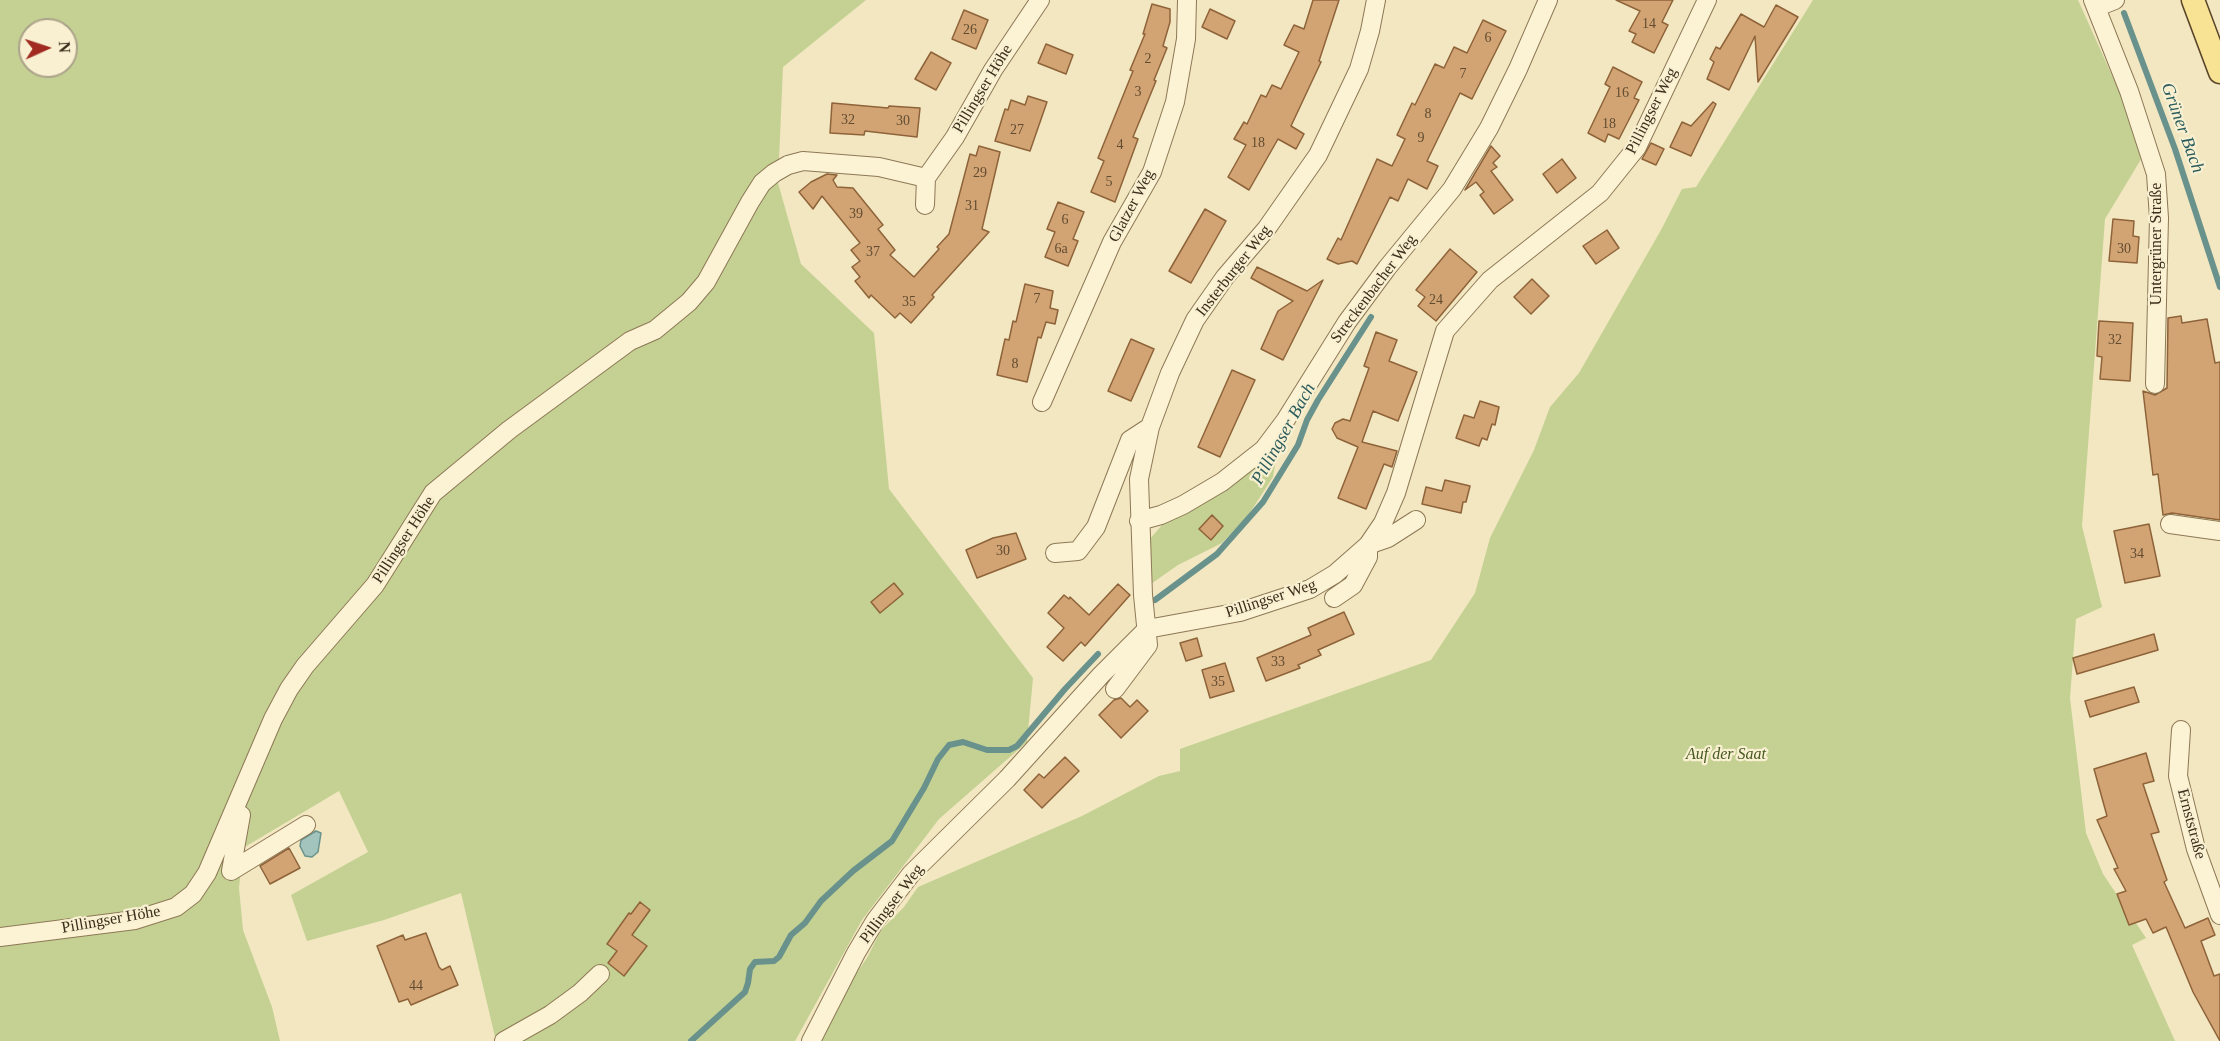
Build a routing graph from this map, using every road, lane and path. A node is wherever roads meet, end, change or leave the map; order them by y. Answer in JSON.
{"nodes":[{"id":1,"x":1040,"y":0,"type":"edge"},
{"id":2,"x":1188,"y":0,"type":"edge"},
{"id":3,"x":1376,"y":0,"type":"edge"},
{"id":4,"x":1548,"y":0,"type":"edge"},
{"id":5,"x":1707,"y":0,"type":"edge"},
{"id":6,"x":2115,"y":0,"type":"edge"},
{"id":7,"x":2193,"y":0,"type":"edge"},
{"id":8,"x":2095,"y":4,"type":"edge"},
{"id":9,"x":2220,"y":72,"type":"edge"},
{"id":10,"x":926,"y":178,"type":"junction"},
{"id":11,"x":925,"y":205,"type":"dead end"},
{"id":12,"x":2156,"y":384,"type":"dead end"},
{"id":13,"x":1042,"y":402,"type":"dead end"},
{"id":14,"x":1150,"y":428,"type":"junction"},
{"id":15,"x":1139,"y":520,"type":"junction"},
{"id":16,"x":1416,"y":520,"type":"dead end"},
{"id":17,"x":2170,"y":524,"type":"dead end"},
{"id":18,"x":2220,"y":531,"type":"edge"},
{"id":19,"x":1368,"y":545,"type":"junction"},
{"id":20,"x":1055,"y":553,"type":"dead end"},
{"id":21,"x":1335,"y":598,"type":"dead end"},
{"id":22,"x":1147,"y":629,"type":"junction"},
{"id":23,"x":1115,"y":690,"type":"dead end"},
{"id":24,"x":2181,"y":730,"type":"dead end"},
{"id":25,"x":247,"y":781,"type":"junction"},
{"id":26,"x":306,"y":825,"type":"dead end"},
{"id":27,"x":2220,"y":915,"type":"edge"},
{"id":28,"x":0,"y":937,"type":"edge"},
{"id":29,"x":600,"y":974,"type":"dead end"},
{"id":30,"x":504,"y":1041,"type":"edge"},
{"id":31,"x":811,"y":1041,"type":"edge"}],
"edges":[{"from":1,"to":10,"type":"street","name":"Pillingser Höhe"},
{"from":2,"to":13,"type":"street","name":"Glatzer Weg"},
{"from":3,"to":14,"type":"street","name":"Insterburger Weg"},
{"from":4,"to":15,"type":"street","name":"Streckenbacher Weg"},
{"from":5,"to":19,"type":"street","name":"Pillingser Weg"},
{"from":6,"to":8,"type":"street"},
{"from":7,"to":9,"type":"main road"},
{"from":8,"to":12,"type":"street","name":"Untergrüner Straße"},
{"from":10,"to":11,"type":"street"},
{"from":10,"to":25,"type":"street","name":"Pillingser Höhe"},
{"from":14,"to":15,"type":"street","name":"Insterburger Weg"},
{"from":14,"to":20,"type":"street"},
{"from":15,"to":22,"type":"street","name":"Insterburger Weg"},
{"from":16,"to":19,"type":"street"},
{"from":17,"to":18,"type":"street"},
{"from":19,"to":21,"type":"street"},
{"from":19,"to":22,"type":"street","name":"Pillingser Weg"},
{"from":22,"to":23,"type":"street","name":"Insterburger Weg"},
{"from":22,"to":31,"type":"street","name":"Pillingser Weg"},
{"from":24,"to":27,"type":"street","name":"Ernststraße"},
{"from":25,"to":26,"type":"street"},
{"from":25,"to":28,"type":"street","name":"Pillingser Höhe"},
{"from":29,"to":30,"type":"street"}]}
